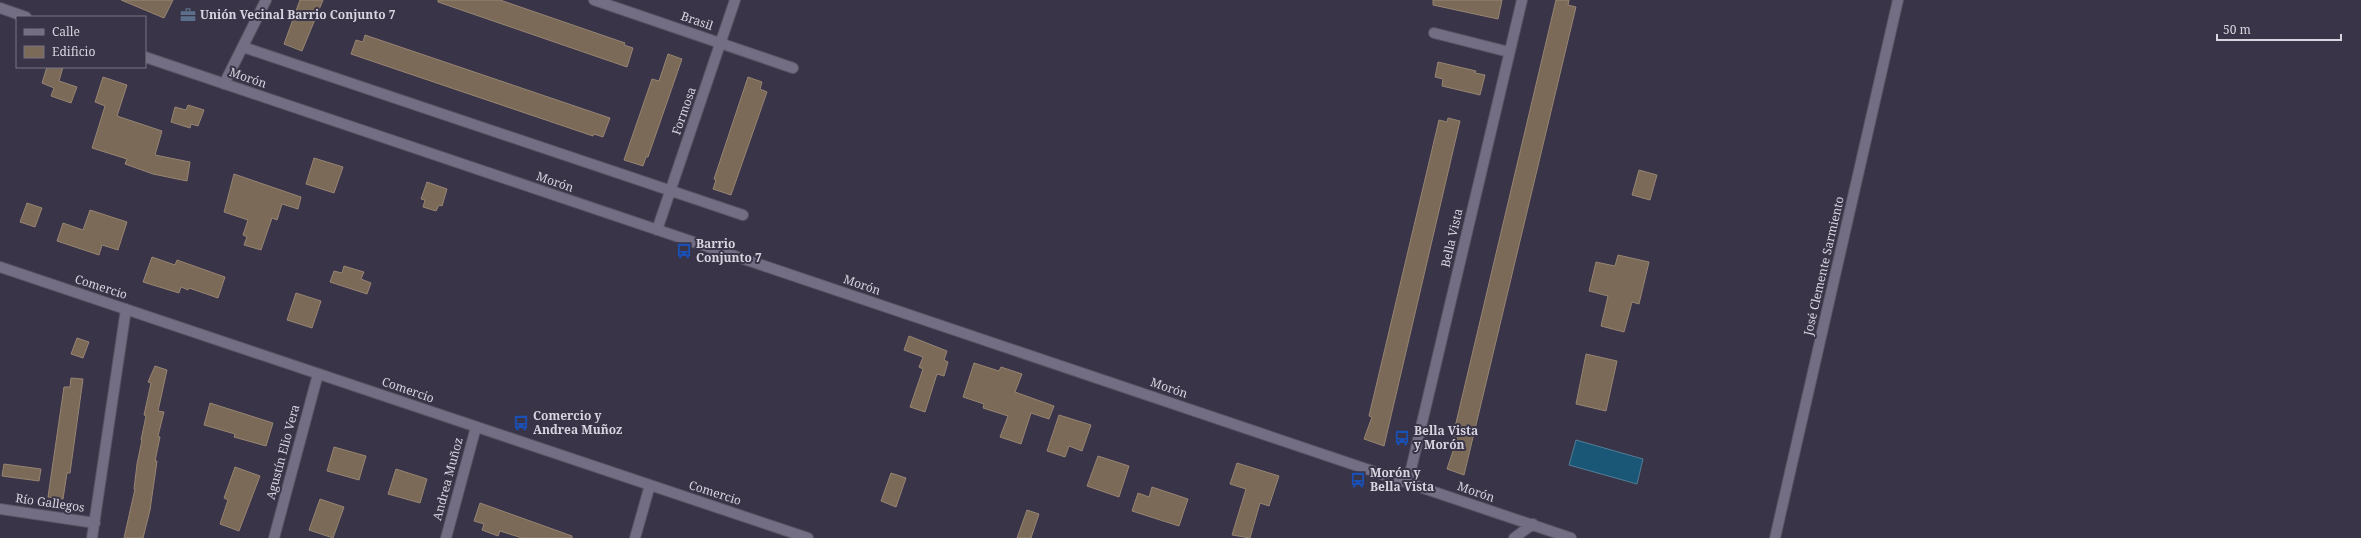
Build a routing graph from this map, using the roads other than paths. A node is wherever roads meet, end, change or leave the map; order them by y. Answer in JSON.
{"nodes":[{"id":1,"x":266,"y":0,"type":"edge"},
{"id":2,"x":594,"y":0,"type":"edge"},
{"id":3,"x":735,"y":0,"type":"edge"},
{"id":4,"x":1522,"y":0,"type":"edge"},
{"id":5,"x":1898,"y":0,"type":"edge"},
{"id":6,"x":0,"y":8,"type":"edge"},
{"id":7,"x":23,"y":16,"type":"edge"},
{"id":8,"x":1434,"y":33,"type":"dead end"},
{"id":9,"x":720,"y":43,"type":"junction"},
{"id":10,"x":243,"y":47,"type":"junction"},
{"id":11,"x":1509,"y":52,"type":"junction"},
{"id":12,"x":146,"y":57,"type":"edge"},
{"id":13,"x":793,"y":68,"type":"dead end"},
{"id":14,"x":224,"y":84,"type":"junction"},
{"id":15,"x":670,"y":191,"type":"junction"},
{"id":16,"x":743,"y":216,"type":"dead end"},
{"id":17,"x":657,"y":230,"type":"junction"},
{"id":18,"x":0,"y":267,"type":"edge"},
{"id":19,"x":126,"y":309,"type":"junction"},
{"id":20,"x":318,"y":374,"type":"junction"},
{"id":21,"x":476,"y":426,"type":"junction"},
{"id":22,"x":1408,"y":482,"type":"junction"},
{"id":23,"x":650,"y":485,"type":"junction"},
{"id":24,"x":0,"y":509,"type":"edge"},
{"id":25,"x":95,"y":523,"type":"junction"},
{"id":26,"x":1533,"y":524,"type":"junction"},
{"id":27,"x":92,"y":538,"type":"edge"},
{"id":28,"x":274,"y":538,"type":"edge"},
{"id":29,"x":446,"y":538,"type":"edge"},
{"id":30,"x":636,"y":538,"type":"edge"},
{"id":31,"x":808,"y":538,"type":"edge"},
{"id":32,"x":1514,"y":538,"type":"edge"},
{"id":33,"x":1571,"y":538,"type":"edge"},
{"id":34,"x":1775,"y":538,"type":"edge"}],
"edges":[{"from":1,"to":10,"type":"street"},
{"from":2,"to":9,"type":"street","name":"Brasil"},
{"from":3,"to":9,"type":"street","name":"Formosa"},
{"from":4,"to":11,"type":"street","name":"Bella Vista"},
{"from":5,"to":34,"type":"street","name":"José Clemente Sarmiento"},
{"from":6,"to":7,"type":"street"},
{"from":8,"to":11,"type":"street"},
{"from":9,"to":13,"type":"street","name":"Brasil"},
{"from":9,"to":15,"type":"street","name":"Formosa"},
{"from":10,"to":14,"type":"street"},
{"from":10,"to":15,"type":"street"},
{"from":11,"to":22,"type":"street","name":"Bella Vista"},
{"from":12,"to":14,"type":"street","name":"Morón"},
{"from":14,"to":17,"type":"street","name":"Morón"},
{"from":15,"to":16,"type":"street"},
{"from":15,"to":17,"type":"street","name":"Formosa"},
{"from":17,"to":22,"type":"street","name":"Morón"},
{"from":18,"to":19,"type":"street","name":"Comercio"},
{"from":19,"to":20,"type":"street","name":"Comercio"},
{"from":19,"to":25,"type":"street"},
{"from":20,"to":21,"type":"street","name":"Comercio"},
{"from":20,"to":28,"type":"street","name":"Agustín Elio Vera"},
{"from":21,"to":23,"type":"street","name":"Comercio"},
{"from":21,"to":29,"type":"street","name":"Andrea Muñoz"},
{"from":22,"to":26,"type":"street","name":"Morón"},
{"from":23,"to":30,"type":"street"},
{"from":23,"to":31,"type":"street","name":"Comercio"},
{"from":24,"to":25,"type":"street","name":"Río Gallegos"},
{"from":25,"to":27,"type":"street"},
{"from":26,"to":32,"type":"street"},
{"from":26,"to":33,"type":"street","name":"Morón"}]}
